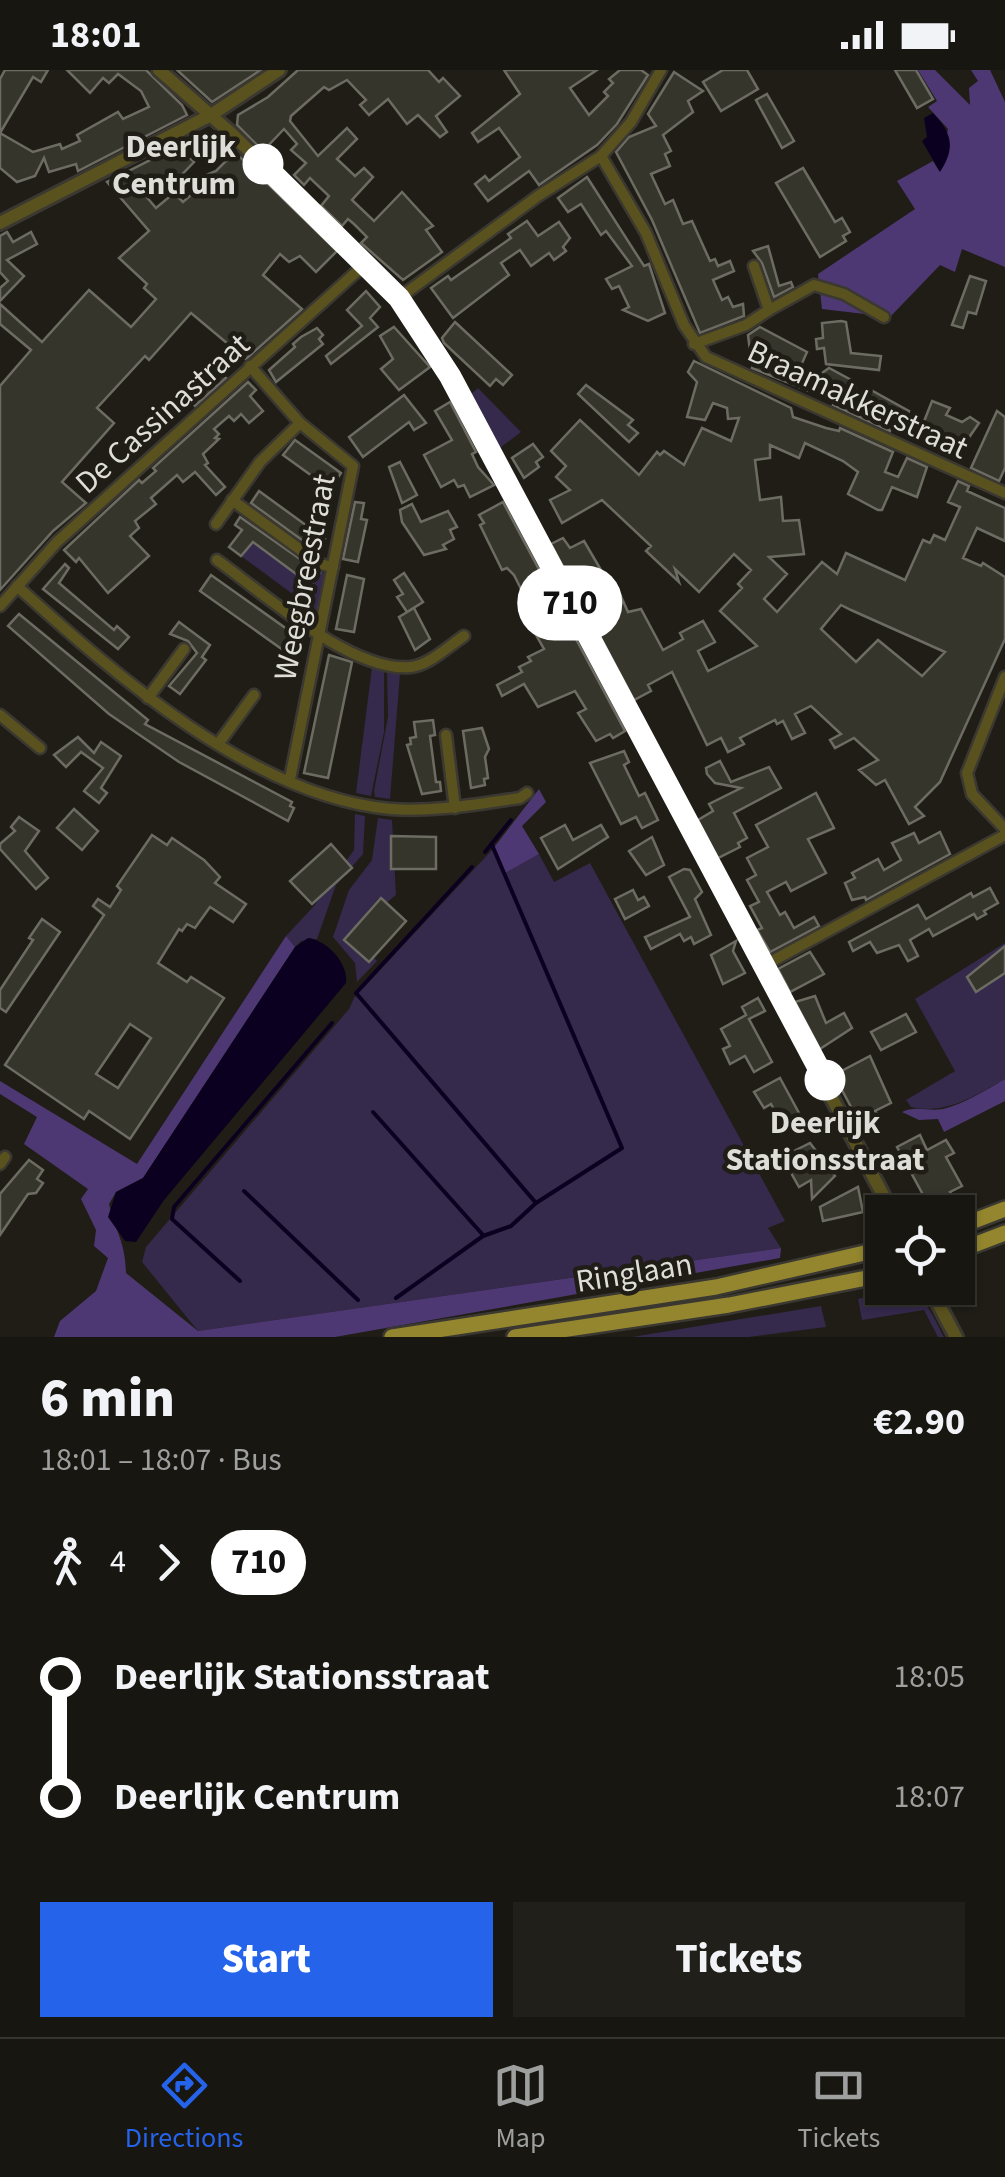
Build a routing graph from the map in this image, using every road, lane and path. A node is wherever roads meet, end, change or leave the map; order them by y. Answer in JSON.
{"nodes":[{"id":1,"x":160,"y":70,"type":"edge"},
{"id":2,"x":279,"y":70,"type":"edge"},
{"id":3,"x":661,"y":70,"type":"edge"},
{"id":4,"x":211,"y":115,"type":"junction"},
{"id":5,"x":600,"y":156,"type":"junction"},
{"id":6,"x":0,"y":223,"type":"edge"},
{"id":7,"x":364,"y":265,"type":"junction"},
{"id":8,"x":754,"y":266,"type":"dead end"},
{"id":9,"x":399,"y":298,"type":"junction"},
{"id":10,"x":770,"y":310,"type":"junction"},
{"id":11,"x":884,"y":317,"type":"dead end"},
{"id":12,"x":694,"y":344,"type":"junction"},
{"id":13,"x":250,"y":366,"type":"junction"},
{"id":14,"x":300,"y":423,"type":"junction"},
{"id":15,"x":1005,"y":493,"type":"edge"},
{"id":16,"x":232,"y":500,"type":"junction"},
{"id":17,"x":216,"y":524,"type":"dead end"},
{"id":18,"x":217,"y":560,"type":"dead end"},
{"id":19,"x":333,"y":567,"type":"junction"},
{"id":20,"x":18,"y":586,"type":"junction"},
{"id":21,"x":0,"y":606,"type":"edge"},
{"id":22,"x":319,"y":632,"type":"junction"},
{"id":23,"x":464,"y":636,"type":"dead end"},
{"id":24,"x":184,"y":649,"type":"dead end"},
{"id":25,"x":1005,"y":677,"type":"edge"},
{"id":26,"x":254,"y":695,"type":"dead end"},
{"id":27,"x":148,"y":698,"type":"junction"},
{"id":28,"x":0,"y":714,"type":"edge"},
{"id":29,"x":446,"y":735,"type":"dead end"},
{"id":30,"x":219,"y":744,"type":"junction"},
{"id":31,"x":40,"y":748,"type":"dead end"},
{"id":32,"x":290,"y":779,"type":"junction"},
{"id":33,"x":527,"y":792,"type":"dead end"},
{"id":34,"x":455,"y":808,"type":"junction"},
{"id":35,"x":1005,"y":832,"type":"edge"},
{"id":36,"x":763,"y":966,"type":"junction"},
{"id":37,"x":883,"y":1195,"type":"edge"},
{"id":38,"x":1005,"y":1209,"type":"edge"},
{"id":39,"x":975,"y":1220,"type":"edge"},
{"id":40,"x":1005,"y":1233,"type":"edge"},
{"id":41,"x":975,"y":1244,"type":"edge"},
{"id":42,"x":865,"y":1253,"type":"edge"},
{"id":43,"x":865,"y":1278,"type":"edge"},
{"id":44,"x":939,"y":1305,"type":"edge"},
{"id":45,"x":392,"y":1337,"type":"edge"},
{"id":46,"x":515,"y":1337,"type":"edge"},
{"id":47,"x":956,"y":1337,"type":"edge"}],
"edges":[{"from":1,"to":4,"type":"street"},
{"from":2,"to":4,"type":"street"},
{"from":3,"to":5,"type":"street"},
{"from":4,"to":6,"type":"street"},
{"from":4,"to":7,"type":"street"},
{"from":5,"to":9,"type":"street"},
{"from":5,"to":12,"type":"street"},
{"from":7,"to":9,"type":"street"},
{"from":7,"to":13,"type":"street","name":"De Cassinastraat"},
{"from":8,"to":10,"type":"street","name":"Braamakkerstraat"},
{"from":9,"to":36,"type":"street"},
{"from":10,"to":11,"type":"street","name":"Braamakkerstraat"},
{"from":10,"to":12,"type":"street","name":"Braamakkerstraat"},
{"from":12,"to":15,"type":"street","name":"Braamakkerstraat"},
{"from":13,"to":14,"type":"street","name":"Weegbreestraat"},
{"from":13,"to":20,"type":"street","name":"De Cassinastraat"},
{"from":14,"to":16,"type":"street"},
{"from":14,"to":19,"type":"street","name":"Weegbreestraat"},
{"from":16,"to":17,"type":"street"},
{"from":16,"to":19,"type":"street"},
{"from":18,"to":22,"type":"street"},
{"from":19,"to":22,"type":"street","name":"Weegbreestraat"},
{"from":20,"to":21,"type":"street","name":"De Cassinastraat"},
{"from":20,"to":27,"type":"street"},
{"from":22,"to":23,"type":"street"},
{"from":22,"to":32,"type":"street","name":"Weegbreestraat"},
{"from":24,"to":27,"type":"street"},
{"from":25,"to":35,"type":"street"},
{"from":26,"to":30,"type":"street"},
{"from":27,"to":30,"type":"street"},
{"from":28,"to":31,"type":"street"},
{"from":29,"to":34,"type":"street"},
{"from":30,"to":32,"type":"street"},
{"from":32,"to":34,"type":"street"},
{"from":33,"to":34,"type":"street"},
{"from":35,"to":36,"type":"street"},
{"from":36,"to":37,"type":"street"},
{"from":38,"to":39,"type":"main road"},
{"from":40,"to":41,"type":"main road"},
{"from":42,"to":45,"type":"main road","name":"Ringlaan"},
{"from":43,"to":46,"type":"main road","name":"Ringlaan"},
{"from":44,"to":47,"type":"street"}]}
